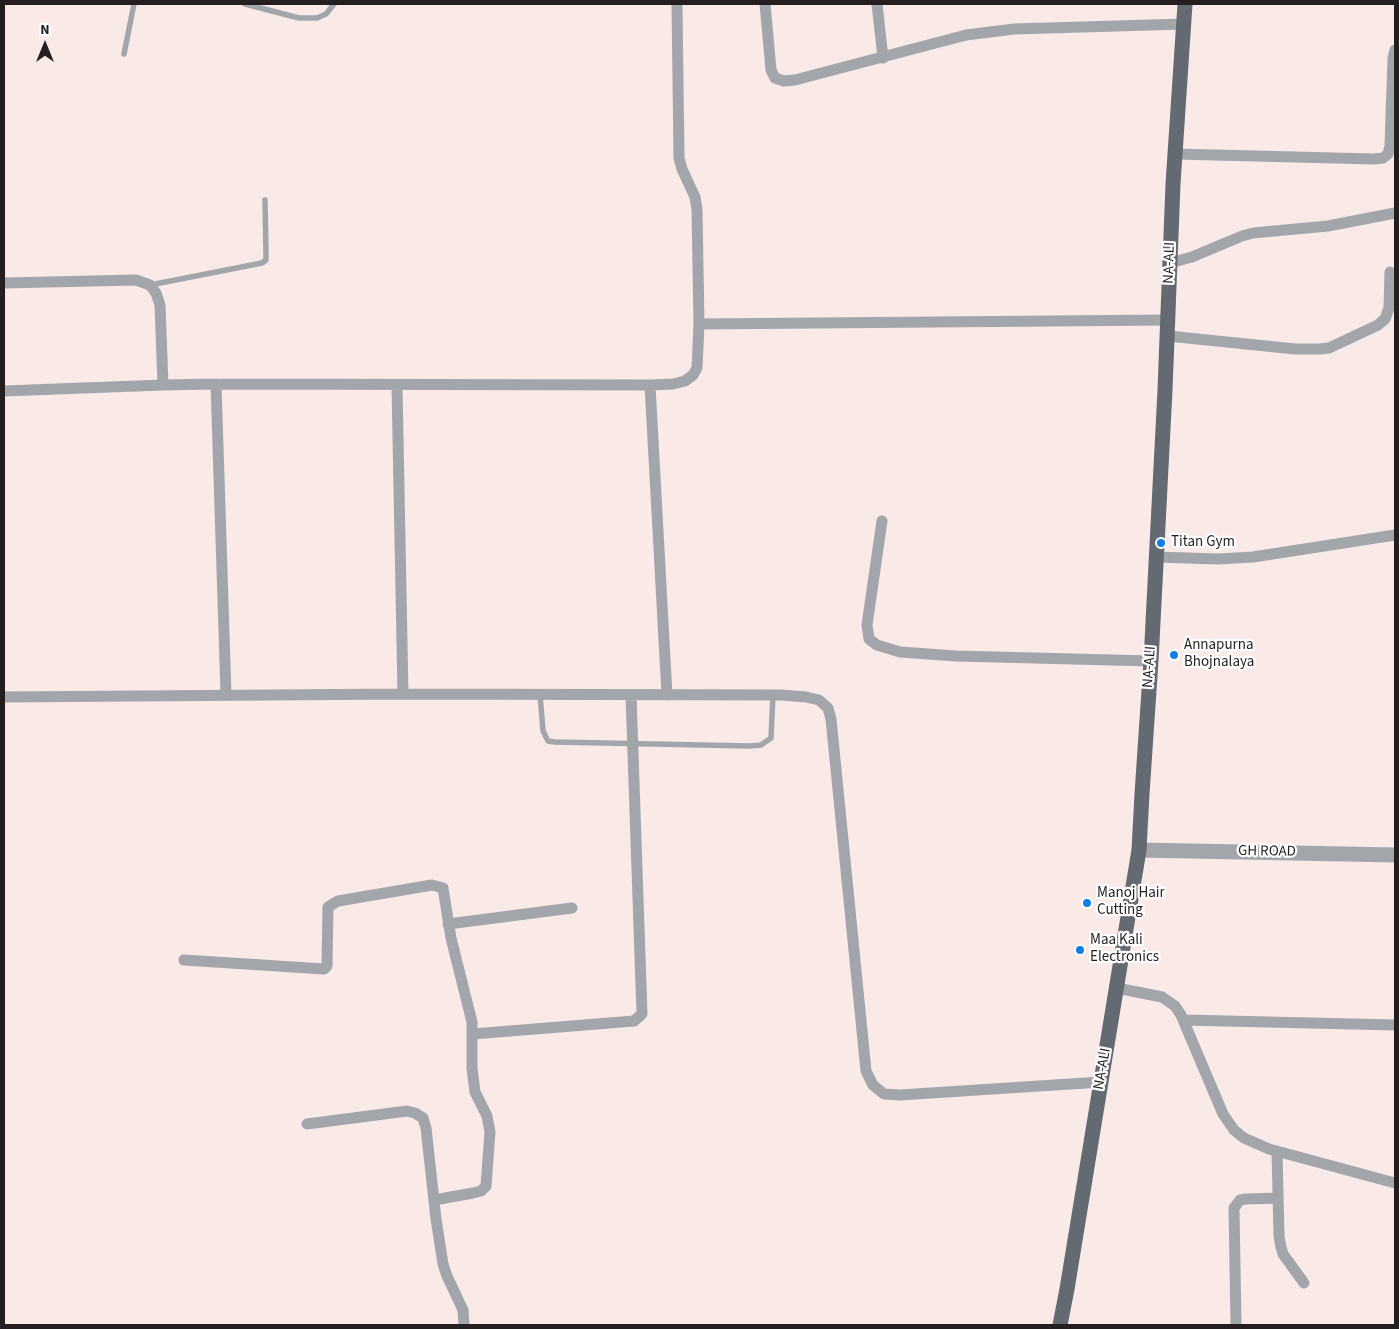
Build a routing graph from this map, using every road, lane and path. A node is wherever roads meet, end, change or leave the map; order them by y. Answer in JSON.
{"nodes":[{"id":1,"x":134,"y":4,"type":"edge"},
{"id":2,"x":245,"y":4,"type":"edge"},
{"id":3,"x":334,"y":4,"type":"edge"},
{"id":4,"x":677,"y":4,"type":"edge"},
{"id":5,"x":765,"y":4,"type":"edge"},
{"id":6,"x":877,"y":4,"type":"edge"},
{"id":7,"x":1185,"y":4,"type":"edge"},
{"id":8,"x":1184,"y":24,"type":"junction"},
{"id":9,"x":1395,"y":50,"type":"edge"},
{"id":10,"x":124,"y":54,"type":"dead end"},
{"id":11,"x":883,"y":58,"type":"junction"},
{"id":12,"x":1175,"y":154,"type":"junction"},
{"id":13,"x":265,"y":200,"type":"dead end"},
{"id":14,"x":1395,"y":213,"type":"edge"},
{"id":15,"x":1170,"y":263,"type":"junction"},
{"id":16,"x":1390,"y":272,"type":"dead end"},
{"id":17,"x":4,"y":284,"type":"edge"},
{"id":18,"x":150,"y":285,"type":"junction"},
{"id":19,"x":1168,"y":320,"type":"junction"},
{"id":20,"x":699,"y":324,"type":"junction"},
{"id":21,"x":1168,"y":336,"type":"junction"},
{"id":22,"x":216,"y":384,"type":"junction"},
{"id":23,"x":650,"y":385,"type":"junction"},
{"id":24,"x":163,"y":386,"type":"junction"},
{"id":25,"x":397,"y":386,"type":"junction"},
{"id":26,"x":4,"y":391,"type":"edge"},
{"id":27,"x":882,"y":521,"type":"dead end"},
{"id":28,"x":1395,"y":535,"type":"edge"},
{"id":29,"x":1156,"y":557,"type":"junction"},
{"id":30,"x":1151,"y":661,"type":"junction"},
{"id":31,"x":226,"y":694,"type":"junction"},
{"id":32,"x":403,"y":694,"type":"junction"},
{"id":33,"x":540,"y":694,"type":"junction"},
{"id":34,"x":631,"y":695,"type":"junction"},
{"id":35,"x":667,"y":695,"type":"junction"},
{"id":36,"x":772,"y":696,"type":"junction"},
{"id":37,"x":4,"y":697,"type":"edge"},
{"id":38,"x":633,"y":744,"type":"junction"},
{"id":39,"x":1139,"y":850,"type":"junction"},
{"id":40,"x":1395,"y":855,"type":"edge"},
{"id":41,"x":572,"y":908,"type":"dead end"},
{"id":42,"x":448,"y":924,"type":"junction"},
{"id":43,"x":184,"y":960,"type":"dead end"},
{"id":44,"x":1117,"y":988,"type":"junction"},
{"id":45,"x":1184,"y":1020,"type":"junction"},
{"id":46,"x":1395,"y":1025,"type":"edge"},
{"id":47,"x":473,"y":1034,"type":"junction"},
{"id":48,"x":1101,"y":1082,"type":"junction"},
{"id":49,"x":307,"y":1124,"type":"dead end"},
{"id":50,"x":1277,"y":1151,"type":"junction"},
{"id":51,"x":1395,"y":1183,"type":"edge"},
{"id":52,"x":1278,"y":1198,"type":"junction"},
{"id":53,"x":434,"y":1200,"type":"junction"},
{"id":54,"x":1304,"y":1283,"type":"dead end"},
{"id":55,"x":464,"y":1325,"type":"edge"},
{"id":56,"x":1060,"y":1325,"type":"edge"},
{"id":57,"x":1236,"y":1325,"type":"edge"}],
"edges":[{"from":1,"to":10,"type":"lane"},
{"from":2,"to":3,"type":"lane"},
{"from":4,"to":20,"type":"street"},
{"from":5,"to":11,"type":"street"},
{"from":6,"to":11,"type":"street"},
{"from":7,"to":8,"type":"main road","name":"NA-ALI"},
{"from":8,"to":11,"type":"street"},
{"from":8,"to":12,"type":"main road","name":"NA-ALI"},
{"from":9,"to":12,"type":"street"},
{"from":12,"to":15,"type":"main road","name":"NA-ALI"},
{"from":13,"to":18,"type":"lane"},
{"from":14,"to":15,"type":"street"},
{"from":15,"to":19,"type":"main road","name":"NA-ALI"},
{"from":16,"to":21,"type":"street"},
{"from":17,"to":18,"type":"street"},
{"from":18,"to":24,"type":"street"},
{"from":19,"to":20,"type":"street"},
{"from":19,"to":21,"type":"main road","name":"NA-ALI"},
{"from":20,"to":23,"type":"street"},
{"from":21,"to":29,"type":"main road","name":"NA-ALI"},
{"from":22,"to":24,"type":"street"},
{"from":22,"to":25,"type":"street"},
{"from":22,"to":31,"type":"street"},
{"from":23,"to":25,"type":"street"},
{"from":23,"to":35,"type":"street"},
{"from":24,"to":26,"type":"street"},
{"from":25,"to":32,"type":"street"},
{"from":27,"to":30,"type":"street"},
{"from":28,"to":29,"type":"street"},
{"from":29,"to":30,"type":"main road","name":"NA-ALI"},
{"from":30,"to":39,"type":"main road","name":"NA-ALI"},
{"from":31,"to":32,"type":"street"},
{"from":31,"to":37,"type":"street"},
{"from":32,"to":33,"type":"street"},
{"from":33,"to":34,"type":"street"},
{"from":33,"to":38,"type":"lane"},
{"from":34,"to":35,"type":"street"},
{"from":34,"to":38,"type":"street"},
{"from":35,"to":36,"type":"street"},
{"from":36,"to":38,"type":"lane"},
{"from":36,"to":48,"type":"street"},
{"from":38,"to":47,"type":"street"},
{"from":39,"to":40,"type":"street","name":"GH ROAD"},
{"from":39,"to":44,"type":"main road","name":"NA-ALI"},
{"from":41,"to":42,"type":"street"},
{"from":42,"to":43,"type":"street"},
{"from":42,"to":47,"type":"street"},
{"from":44,"to":45,"type":"street"},
{"from":44,"to":48,"type":"main road","name":"NA-ALI"},
{"from":45,"to":46,"type":"street"},
{"from":45,"to":50,"type":"street"},
{"from":47,"to":53,"type":"street"},
{"from":48,"to":56,"type":"main road","name":"NA-ALI"},
{"from":49,"to":53,"type":"street"},
{"from":50,"to":51,"type":"street"},
{"from":50,"to":52,"type":"street"},
{"from":52,"to":54,"type":"street"},
{"from":52,"to":57,"type":"street"},
{"from":53,"to":55,"type":"street"}]}
